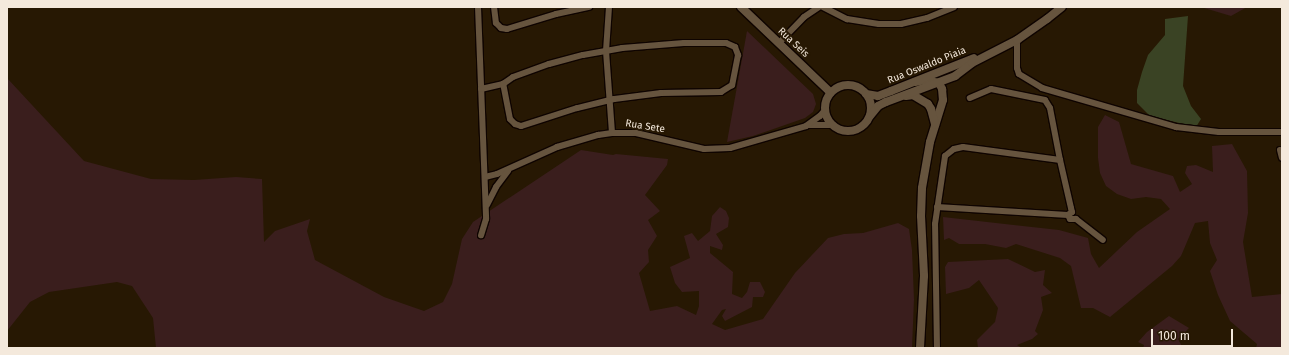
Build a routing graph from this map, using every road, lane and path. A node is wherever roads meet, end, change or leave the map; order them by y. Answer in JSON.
{"nodes":[{"id":1,"x":478,"y":7,"type":"edge"},
{"id":2,"x":494,"y":7,"type":"edge"},
{"id":3,"x":589,"y":7,"type":"edge"},
{"id":4,"x":609,"y":7,"type":"edge"},
{"id":5,"x":741,"y":7,"type":"edge"},
{"id":6,"x":819,"y":7,"type":"edge"},
{"id":7,"x":823,"y":7,"type":"edge"},
{"id":8,"x":954,"y":7,"type":"edge"},
{"id":9,"x":1062,"y":7,"type":"edge"},
{"id":10,"x":1017,"y":40,"type":"junction"},
{"id":11,"x":779,"y":43,"type":"junction"},
{"id":12,"x":995,"y":51,"type":"junction"},
{"id":13,"x":606,"y":52,"type":"junction"},
{"id":14,"x":955,"y":76,"type":"junction"},
{"id":15,"x":915,"y":82,"type":"junction"},
{"id":16,"x":939,"y":83,"type":"junction"},
{"id":17,"x":503,"y":84,"type":"junction"},
{"id":18,"x":481,"y":90,"type":"junction"},
{"id":19,"x":831,"y":93,"type":"junction"},
{"id":20,"x":866,"y":94,"type":"junction"},
{"id":21,"x":899,"y":97,"type":"junction"},
{"id":22,"x":970,"y":98,"type":"dead end"},
{"id":23,"x":943,"y":100,"type":"junction"},
{"id":24,"x":608,"y":101,"type":"junction"},
{"id":25,"x":825,"y":110,"type":"junction"},
{"id":26,"x":870,"y":116,"type":"junction"},
{"id":27,"x":833,"y":125,"type":"junction"},
{"id":28,"x":806,"y":126,"type":"junction"},
{"id":29,"x":935,"y":127,"type":"junction"},
{"id":30,"x":1282,"y":132,"type":"edge"},
{"id":31,"x":612,"y":133,"type":"junction"},
{"id":32,"x":1280,"y":150,"type":"dead end"},
{"id":33,"x":1282,"y":158,"type":"edge"},
{"id":34,"x":1060,"y":160,"type":"junction"},
{"id":35,"x":512,"y":167,"type":"junction"},
{"id":36,"x":485,"y":176,"type":"junction"},
{"id":37,"x":937,"y":207,"type":"junction"},
{"id":38,"x":486,"y":210,"type":"junction"},
{"id":39,"x":1070,"y":214,"type":"junction"},
{"id":40,"x":481,"y":235,"type":"dead end"},
{"id":41,"x":1103,"y":240,"type":"dead end"},
{"id":42,"x":920,"y":348,"type":"edge"},
{"id":43,"x":936,"y":348,"type":"edge"}],
"edges":[{"from":1,"to":18,"type":"street"},
{"from":2,"to":3,"type":"street"},
{"from":4,"to":13,"type":"street"},
{"from":5,"to":11,"type":"street","name":"Rua Seis"},
{"from":6,"to":11,"type":"street"},
{"from":7,"to":8,"type":"street"},
{"from":9,"to":10,"type":"street","name":"Rua Oswaldo Piaia"},
{"from":10,"to":12,"type":"street","name":"Rua Oswaldo Piaia"},
{"from":10,"to":30,"type":"street"},
{"from":11,"to":19,"type":"street","name":"Rua Seis"},
{"from":12,"to":14,"type":"street","name":"Rua Oswaldo Piaia"},
{"from":12,"to":15,"type":"street","name":"Rua Oswaldo Piaia"},
{"from":13,"to":17,"type":"street"},
{"from":13,"to":24,"type":"street"},
{"from":13,"to":24,"type":"street"},
{"from":14,"to":16,"type":"street","name":"Rua Oswaldo Piaia"},
{"from":14,"to":23,"type":"street"},
{"from":15,"to":16,"type":"street"},
{"from":15,"to":20,"type":"street","name":"Rua Oswaldo Piaia"},
{"from":16,"to":21,"type":"street","name":"Rua Oswaldo Piaia"},
{"from":16,"to":23,"type":"street"},
{"from":17,"to":18,"type":"street"},
{"from":17,"to":24,"type":"street"},
{"from":18,"to":36,"type":"street"},
{"from":19,"to":20,"type":"street"},
{"from":19,"to":25,"type":"street"},
{"from":20,"to":26,"type":"street"},
{"from":21,"to":26,"type":"street","name":"Rua Oswaldo Piaia"},
{"from":21,"to":29,"type":"street"},
{"from":22,"to":34,"type":"street"},
{"from":23,"to":29,"type":"street"},
{"from":24,"to":31,"type":"street"},
{"from":25,"to":27,"type":"street"},
{"from":25,"to":28,"type":"street","name":"Rua Sete"},
{"from":26,"to":27,"type":"street"},
{"from":27,"to":28,"type":"street","name":"Rua Sete"},
{"from":28,"to":31,"type":"street","name":"Rua Sete"},
{"from":29,"to":42,"type":"street"},
{"from":31,"to":35,"type":"street","name":"Rua Sete"},
{"from":32,"to":33,"type":"street"},
{"from":34,"to":37,"type":"street"},
{"from":34,"to":39,"type":"street"},
{"from":35,"to":36,"type":"street","name":"Rua Sete"},
{"from":35,"to":38,"type":"street"},
{"from":36,"to":38,"type":"street"},
{"from":37,"to":39,"type":"street"},
{"from":37,"to":43,"type":"street"},
{"from":38,"to":40,"type":"street"},
{"from":39,"to":41,"type":"street"}]}
